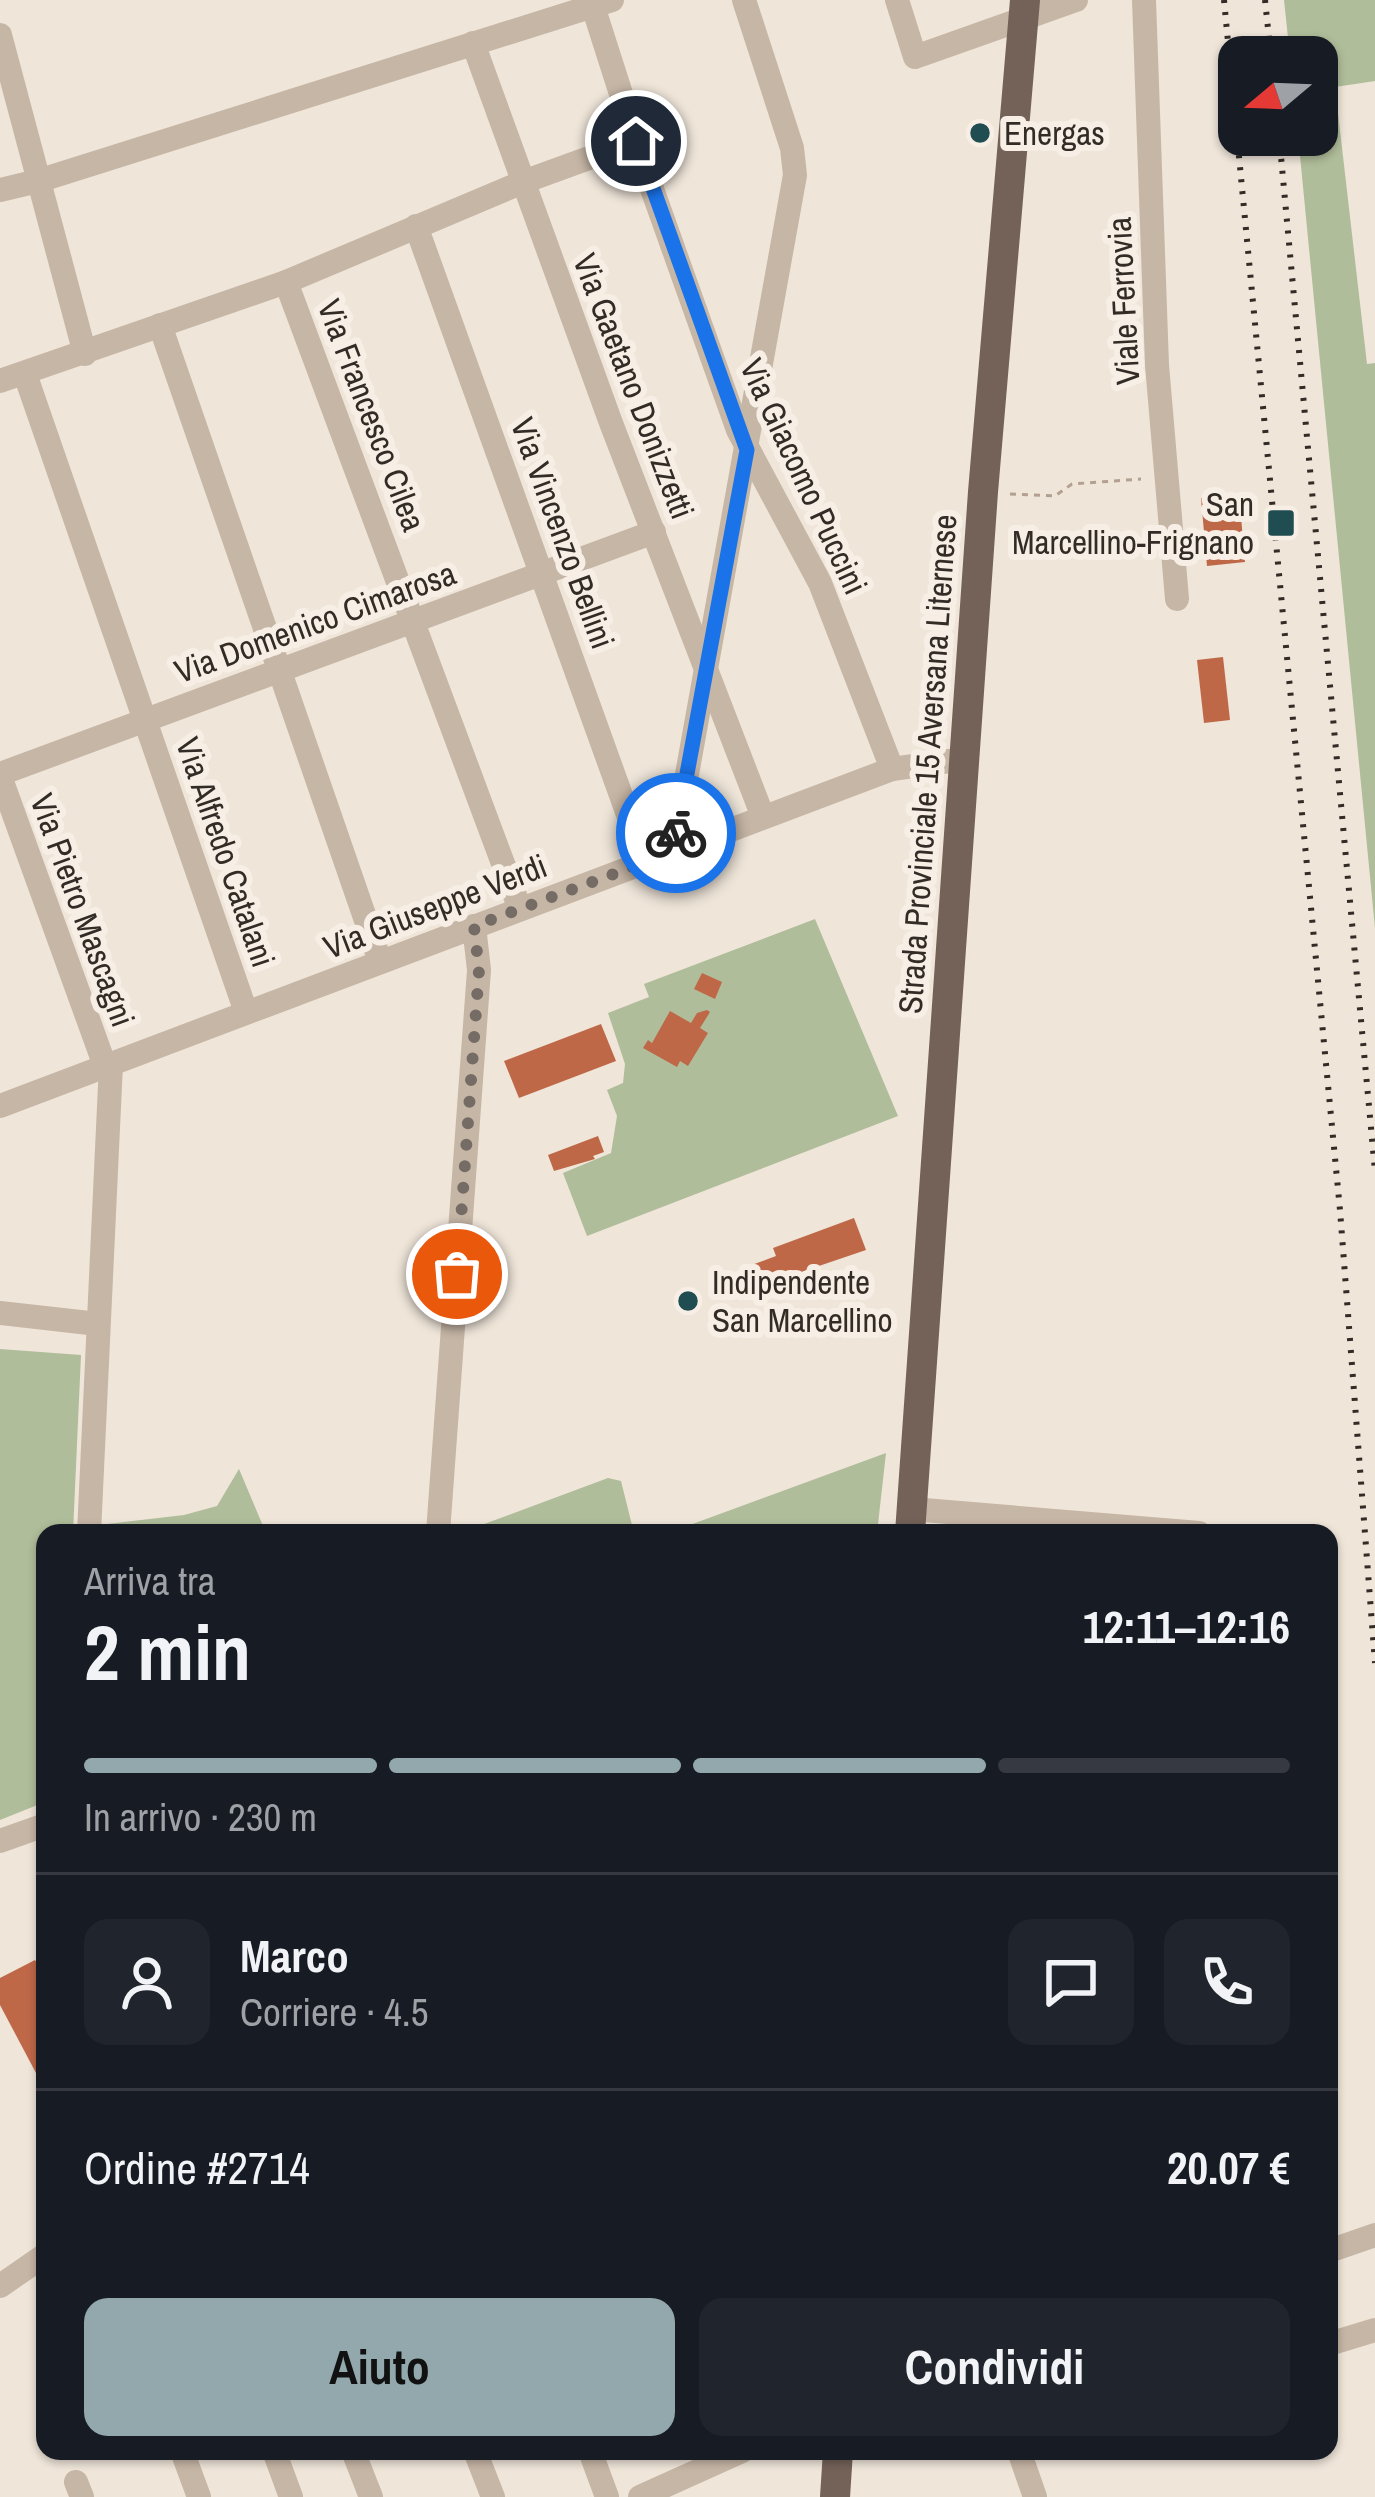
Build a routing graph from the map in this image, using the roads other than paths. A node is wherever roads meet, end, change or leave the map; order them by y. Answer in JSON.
{"nodes":[{"id":1,"x":744,"y":0,"type":"edge"},
{"id":2,"x":897,"y":0,"type":"edge"},
{"id":3,"x":1076,"y":0,"type":"edge"},
{"id":4,"x":1144,"y":0,"type":"edge"},
{"id":5,"x":598,"y":2,"type":"edge"},
{"id":6,"x":1024,"y":10,"type":"edge"},
{"id":7,"x":0,"y":35,"type":"edge"},
{"id":8,"x":473,"y":44,"type":"junction"},
{"id":9,"x":636,"y":141,"type":"junction"},
{"id":10,"x":38,"y":182,"type":"junction"},
{"id":11,"x":523,"y":182,"type":"junction"},
{"id":12,"x":0,"y":190,"type":"edge"},
{"id":13,"x":416,"y":226,"type":"junction"},
{"id":14,"x":286,"y":282,"type":"junction"},
{"id":15,"x":160,"y":325,"type":"junction"},
{"id":16,"x":85,"y":353,"type":"junction"},
{"id":17,"x":25,"y":374,"type":"junction"},
{"id":18,"x":0,"y":381,"type":"edge"},
{"id":19,"x":747,"y":450,"type":"junction"},
{"id":20,"x":654,"y":532,"type":"junction"},
{"id":21,"x":543,"y":572,"type":"junction"},
{"id":22,"x":1177,"y":599,"type":"dead end"},
{"id":23,"x":414,"y":621,"type":"junction"},
{"id":24,"x":706,"y":668,"type":"junction"},
{"id":25,"x":280,"y":670,"type":"junction"},
{"id":26,"x":145,"y":720,"type":"junction"},
{"id":27,"x":964,"y":759,"type":"junction"},
{"id":28,"x":892,"y":769,"type":"junction"},
{"id":29,"x":0,"y":775,"type":"edge"},
{"id":30,"x":763,"y":817,"type":"junction"},
{"id":31,"x":673,"y":852,"type":"junction"},
{"id":32,"x":645,"y":862,"type":"junction"},
{"id":33,"x":520,"y":909,"type":"junction"},
{"id":34,"x":474,"y":926,"type":"junction"},
{"id":35,"x":380,"y":962,"type":"junction"},
{"id":36,"x":246,"y":1012,"type":"junction"},
{"id":37,"x":108,"y":1065,"type":"junction"},
{"id":38,"x":0,"y":1106,"type":"edge"},
{"id":39,"x":0,"y":1313,"type":"edge"},
{"id":40,"x":98,"y":1324,"type":"junction"},
{"id":41,"x":911,"y":1521,"type":"edge"},
{"id":42,"x":89,"y":1524,"type":"edge"},
{"id":43,"x":439,"y":1524,"type":"edge"},
{"id":44,"x":989,"y":1524,"type":"edge"},
{"id":45,"x":36,"y":1828,"type":"edge"},
{"id":46,"x":0,"y":1841,"type":"edge"},
{"id":47,"x":1375,"y":2235,"type":"edge"},
{"id":48,"x":1338,"y":2248,"type":"edge"},
{"id":49,"x":36,"y":2261,"type":"edge"},
{"id":50,"x":0,"y":2286,"type":"edge"},
{"id":51,"x":1375,"y":2330,"type":"edge"},
{"id":52,"x":1338,"y":2341,"type":"edge"},
{"id":53,"x":185,"y":2460,"type":"edge"},
{"id":54,"x":278,"y":2460,"type":"edge"},
{"id":55,"x":356,"y":2460,"type":"edge"},
{"id":56,"x":479,"y":2460,"type":"edge"},
{"id":57,"x":594,"y":2460,"type":"edge"},
{"id":58,"x":720,"y":2460,"type":"edge"},
{"id":59,"x":837,"y":2460,"type":"edge"},
{"id":60,"x":1022,"y":2460,"type":"edge"},
{"id":61,"x":199,"y":2497,"type":"edge"},
{"id":62,"x":292,"y":2497,"type":"edge"},
{"id":63,"x":370,"y":2497,"type":"edge"},
{"id":64,"x":493,"y":2497,"type":"edge"},
{"id":65,"x":608,"y":2497,"type":"edge"},
{"id":66,"x":640,"y":2497,"type":"edge"},
{"id":67,"x":835,"y":2497,"type":"edge"},
{"id":68,"x":1035,"y":2497,"type":"edge"}],
"edges":[{"from":1,"to":19,"type":"street"},
{"from":2,"to":6,"type":"street"},
{"from":3,"to":6,"type":"street"},
{"from":4,"to":22,"type":"street","name":"Viale Ferrovia"},
{"from":5,"to":8,"type":"street"},
{"from":5,"to":9,"type":"street","name":"Via Giacomo Puccini"},
{"from":6,"to":27,"type":"main road","name":"Strada Provinciale 15 Aversana Liternese"},
{"from":7,"to":10,"type":"street"},
{"from":8,"to":10,"type":"street"},
{"from":8,"to":11,"type":"street","name":"Via Gaetano Donizzetti"},
{"from":9,"to":11,"type":"street"},
{"from":9,"to":19,"type":"street","name":"Via Giacomo Puccini"},
{"from":10,"to":12,"type":"street"},
{"from":10,"to":16,"type":"street"},
{"from":11,"to":13,"type":"street"},
{"from":11,"to":20,"type":"street","name":"Via Gaetano Donizzetti"},
{"from":13,"to":14,"type":"street"},
{"from":13,"to":21,"type":"street","name":"Via Vincenzo Bellini"},
{"from":14,"to":15,"type":"street"},
{"from":14,"to":23,"type":"street","name":"Via Francesco Cilea"},
{"from":15,"to":16,"type":"street"},
{"from":15,"to":25,"type":"street"},
{"from":16,"to":17,"type":"street"},
{"from":17,"to":18,"type":"street"},
{"from":17,"to":26,"type":"street","name":"Via Alfredo Catalani"},
{"from":19,"to":24,"type":"street"},
{"from":19,"to":28,"type":"street","name":"Via Giacomo Puccini"},
{"from":20,"to":21,"type":"street","name":"Via Domenico Cimarosa"},
{"from":20,"to":24,"type":"street","name":"Via Gaetano Donizzetti"},
{"from":21,"to":23,"type":"street","name":"Via Domenico Cimarosa"},
{"from":21,"to":32,"type":"street","name":"Via Vincenzo Bellini"},
{"from":23,"to":25,"type":"street","name":"Via Domenico Cimarosa"},
{"from":23,"to":33,"type":"street","name":"Via Francesco Cilea"},
{"from":24,"to":30,"type":"street","name":"Via Gaetano Donizzetti"},
{"from":24,"to":31,"type":"street"},
{"from":25,"to":26,"type":"street","name":"Via Domenico Cimarosa"},
{"from":25,"to":35,"type":"street"},
{"from":26,"to":29,"type":"street","name":"Via Domenico Cimarosa"},
{"from":26,"to":36,"type":"street","name":"Via Alfredo Catalani"},
{"from":27,"to":28,"type":"street","name":"Via Giuseppe Verdi"},
{"from":27,"to":41,"type":"main road","name":"Strada Provinciale 15 Aversana Liternese"},
{"from":28,"to":30,"type":"street","name":"Via Giuseppe Verdi"},
{"from":29,"to":37,"type":"street","name":"Via Pietro Mascagni"},
{"from":30,"to":31,"type":"street","name":"Via Giuseppe Verdi"},
{"from":31,"to":32,"type":"street","name":"Via Giuseppe Verdi"},
{"from":32,"to":33,"type":"street","name":"Via Giuseppe Verdi"},
{"from":33,"to":34,"type":"street","name":"Via Giuseppe Verdi"},
{"from":34,"to":35,"type":"street","name":"Via Giuseppe Verdi"},
{"from":34,"to":43,"type":"street"},
{"from":35,"to":36,"type":"street","name":"Via Giuseppe Verdi"},
{"from":36,"to":37,"type":"street","name":"Via Giuseppe Verdi"},
{"from":37,"to":38,"type":"street","name":"Via Giuseppe Verdi"},
{"from":37,"to":40,"type":"street"},
{"from":39,"to":40,"type":"street"},
{"from":40,"to":42,"type":"street"},
{"from":41,"to":44,"type":"street"},
{"from":45,"to":46,"type":"street"},
{"from":47,"to":48,"type":"street"},
{"from":49,"to":50,"type":"street"},
{"from":51,"to":52,"type":"street"},
{"from":53,"to":61,"type":"street"},
{"from":54,"to":62,"type":"street"},
{"from":55,"to":63,"type":"street"},
{"from":56,"to":64,"type":"street"},
{"from":57,"to":65,"type":"street"},
{"from":58,"to":66,"type":"street"},
{"from":59,"to":67,"type":"main road"},
{"from":60,"to":68,"type":"street"}]}
